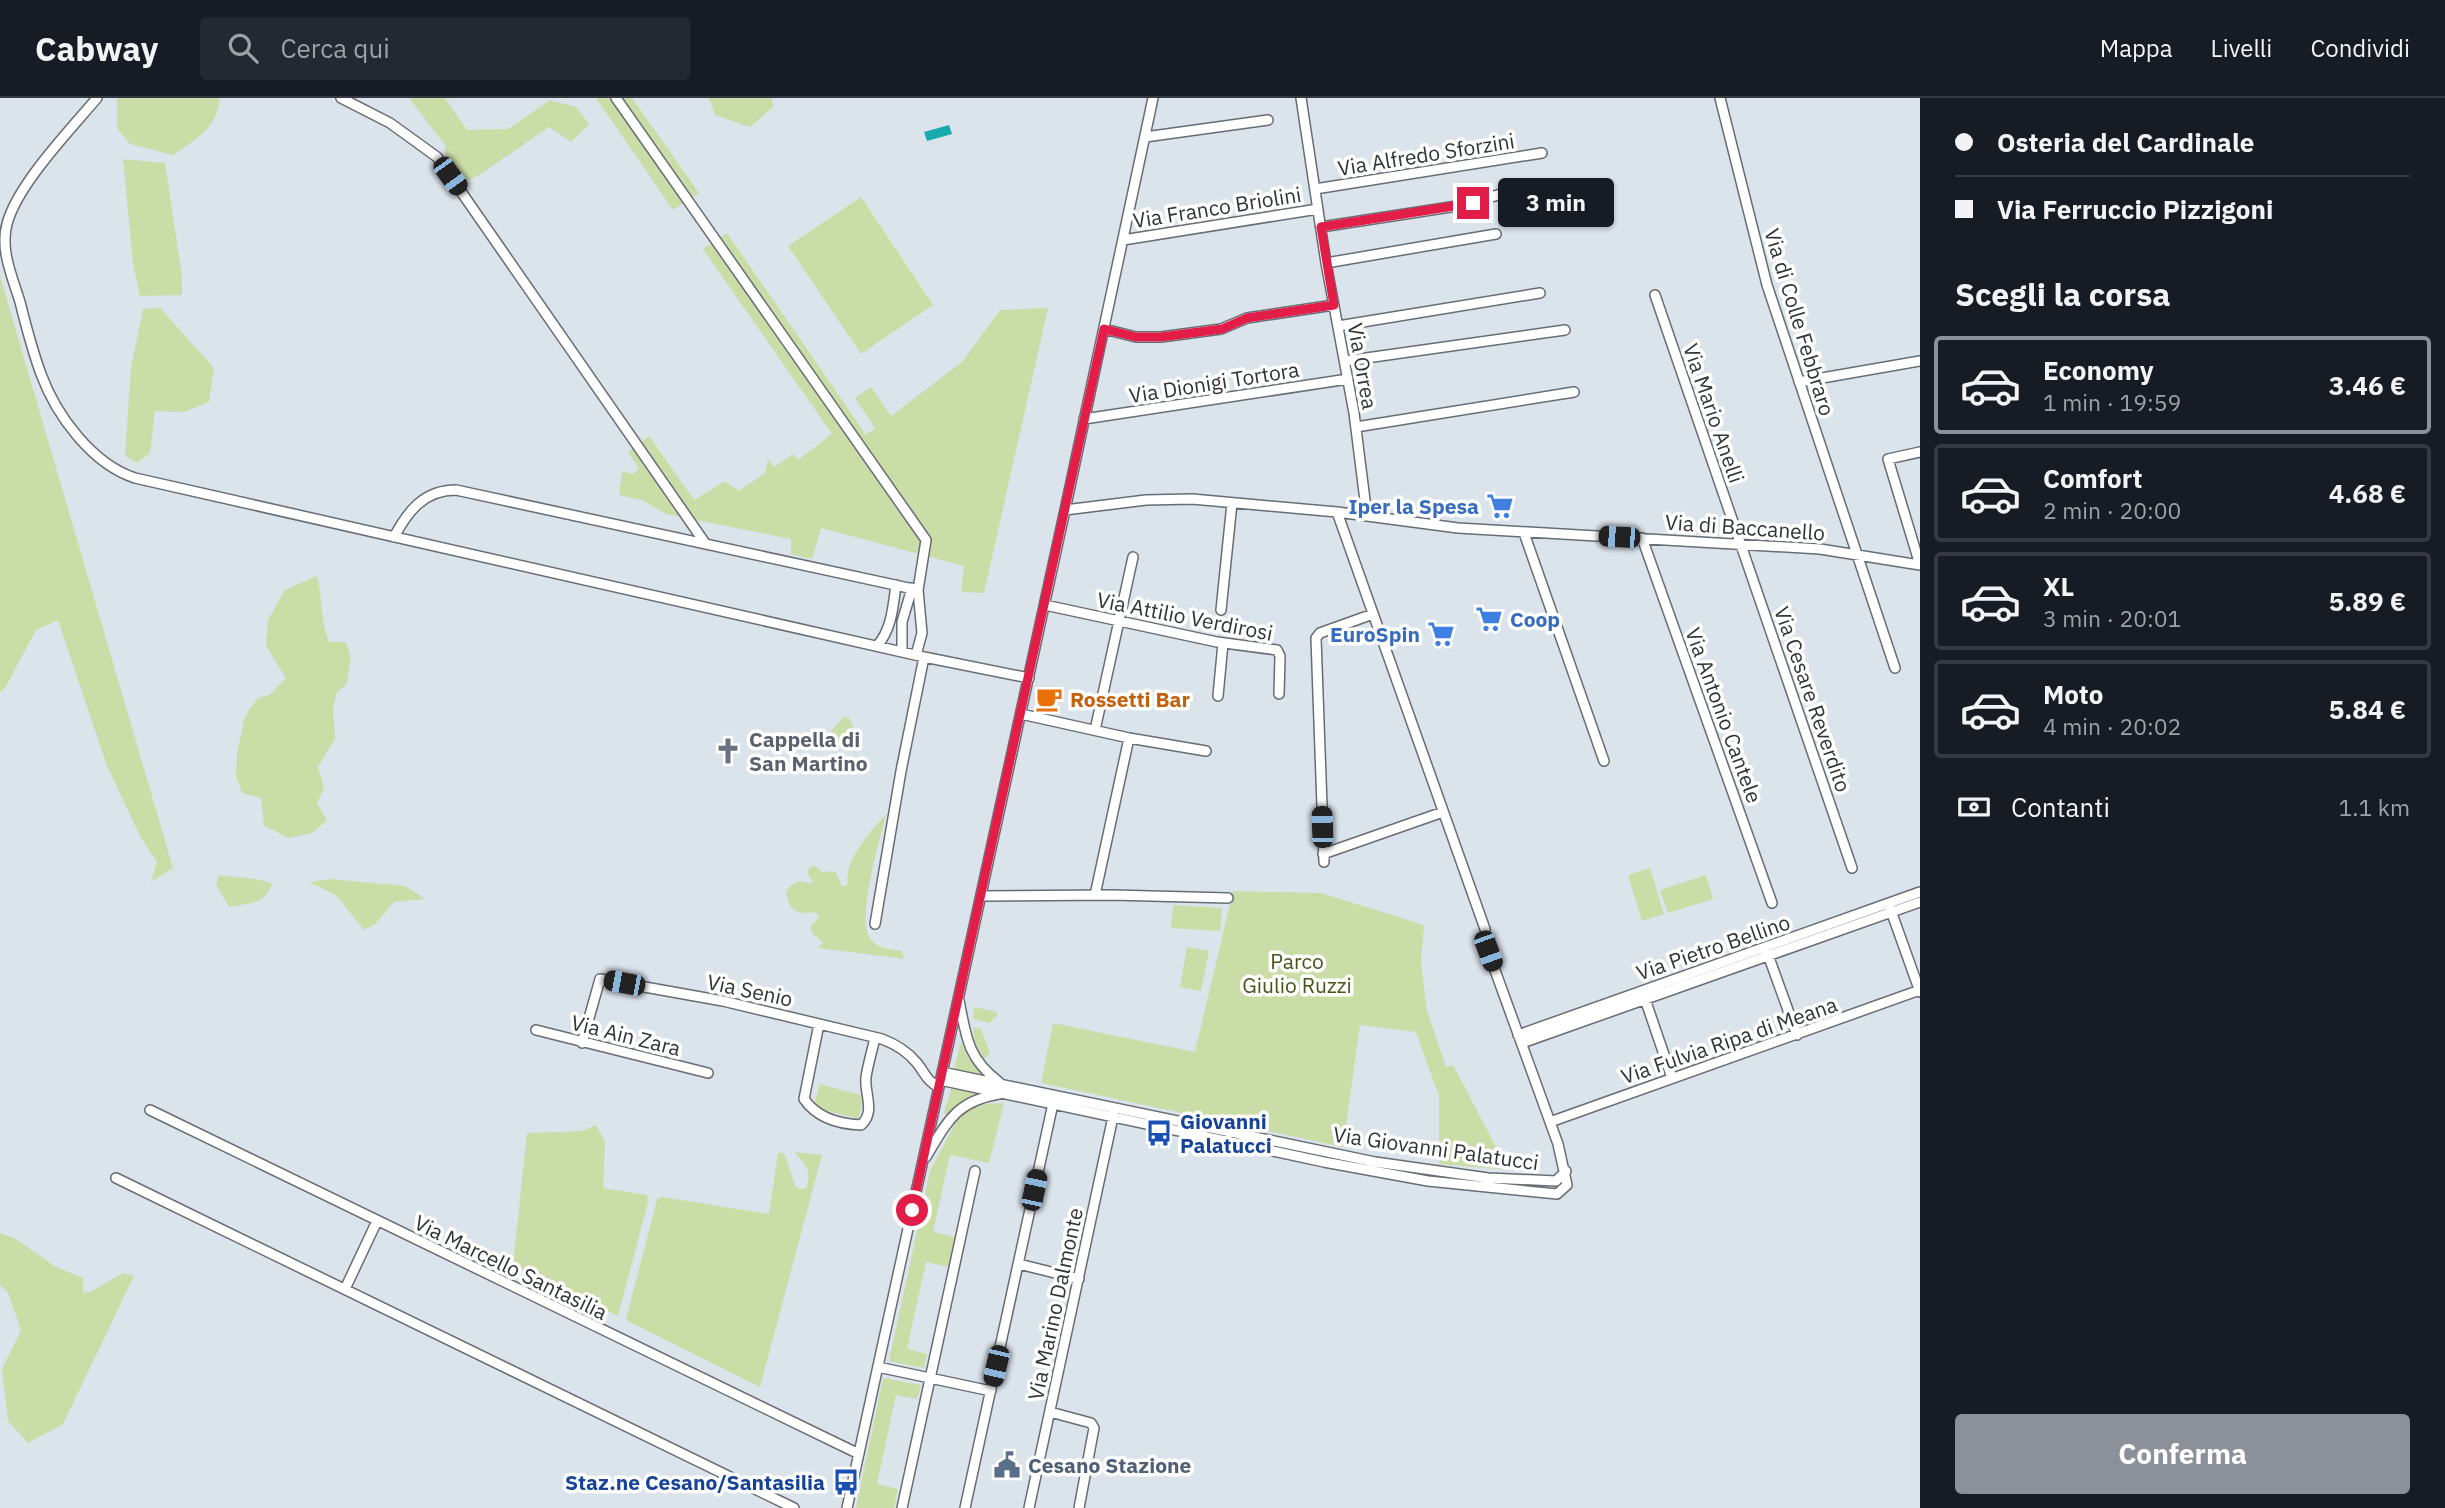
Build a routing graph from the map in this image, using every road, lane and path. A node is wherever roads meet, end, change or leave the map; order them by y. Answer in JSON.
{"nodes":[{"id":1,"x":97,"y":98,"type":"edge"},
{"id":2,"x":341,"y":98,"type":"edge"},
{"id":3,"x":616,"y":98,"type":"edge"},
{"id":4,"x":1153,"y":98,"type":"edge"},
{"id":5,"x":1301,"y":98,"type":"edge"},
{"id":6,"x":1720,"y":98,"type":"edge"},
{"id":7,"x":1268,"y":120,"type":"dead end"},
{"id":8,"x":1144,"y":137,"type":"junction"},
{"id":9,"x":1542,"y":153,"type":"dead end"},
{"id":10,"x":1525,"y":186,"type":"dead end"},
{"id":11,"x":1315,"y":189,"type":"junction"},
{"id":12,"x":1318,"y":209,"type":"junction"},
{"id":13,"x":1321,"y":227,"type":"junction"},
{"id":14,"x":1496,"y":234,"type":"dead end"},
{"id":15,"x":1123,"y":240,"type":"junction"},
{"id":16,"x":1326,"y":263,"type":"junction"},
{"id":17,"x":1540,"y":293,"type":"dead end"},
{"id":18,"x":1656,"y":295,"type":"dead end"},
{"id":19,"x":1334,"y":305,"type":"junction"},
{"id":20,"x":1338,"y":326,"type":"junction"},
{"id":21,"x":1104,"y":329,"type":"junction"},
{"id":22,"x":1565,"y":330,"type":"dead end"},
{"id":23,"x":1345,"y":361,"type":"junction"},
{"id":24,"x":1920,"y":361,"type":"edge"},
{"id":25,"x":1348,"y":379,"type":"junction"},
{"id":26,"x":1799,"y":382,"type":"junction"},
{"id":27,"x":1574,"y":392,"type":"dead end"},
{"id":28,"x":1084,"y":419,"type":"junction"},
{"id":29,"x":1356,"y":427,"type":"junction"},
{"id":30,"x":1920,"y":452,"type":"edge"},
{"id":31,"x":1233,"y":503,"type":"junction"},
{"id":32,"x":1065,"y":510,"type":"junction"},
{"id":33,"x":1337,"y":512,"type":"junction"},
{"id":34,"x":1367,"y":516,"type":"junction"},
{"id":35,"x":1524,"y":533,"type":"junction"},
{"id":36,"x":394,"y":537,"type":"junction"},
{"id":37,"x":1643,"y":538,"type":"junction"},
{"id":38,"x":1739,"y":542,"type":"junction"},
{"id":39,"x":705,"y":543,"type":"junction"},
{"id":40,"x":1856,"y":553,"type":"junction"},
{"id":41,"x":1133,"y":557,"type":"dead end"},
{"id":42,"x":1920,"y":565,"type":"edge"},
{"id":43,"x":896,"y":585,"type":"junction"},
{"id":44,"x":915,"y":589,"type":"junction"},
{"id":45,"x":1045,"y":605,"type":"junction"},
{"id":46,"x":1221,"y":610,"type":"dead end"},
{"id":47,"x":1373,"y":614,"type":"junction"},
{"id":48,"x":1119,"y":622,"type":"junction"},
{"id":49,"x":1223,"y":643,"type":"junction"},
{"id":50,"x":877,"y":646,"type":"junction"},
{"id":51,"x":902,"y":652,"type":"junction"},
{"id":52,"x":920,"y":656,"type":"junction"},
{"id":53,"x":1895,"y":668,"type":"dead end"},
{"id":54,"x":1029,"y":678,"type":"junction"},
{"id":55,"x":1279,"y":694,"type":"dead end"},
{"id":56,"x":1218,"y":696,"type":"dead end"},
{"id":57,"x":1021,"y":714,"type":"junction"},
{"id":58,"x":1095,"y":730,"type":"junction"},
{"id":59,"x":1129,"y":737,"type":"junction"},
{"id":60,"x":1206,"y":751,"type":"dead end"},
{"id":61,"x":1604,"y":761,"type":"dead end"},
{"id":62,"x":1443,"y":812,"type":"junction"},
{"id":63,"x":1852,"y":869,"type":"dead end"},
{"id":64,"x":1920,"y":892,"type":"edge"},
{"id":65,"x":1095,"y":895,"type":"junction"},
{"id":66,"x":981,"y":896,"type":"junction"},
{"id":67,"x":1228,"y":898,"type":"dead end"},
{"id":68,"x":1920,"y":902,"type":"edge"},
{"id":69,"x":1772,"y":904,"type":"dead end"},
{"id":70,"x":1890,"y":908,"type":"junction"},
{"id":71,"x":875,"y":923,"type":"dead end"},
{"id":72,"x":1485,"y":929,"type":"dead end"},
{"id":73,"x":1488,"y":951,"type":"dead end"},
{"id":74,"x":1767,"y":951,"type":"junction"},
{"id":75,"x":1920,"y":991,"type":"edge"},
{"id":76,"x":1644,"y":995,"type":"junction"},
{"id":77,"x":958,"y":996,"type":"junction"},
{"id":78,"x":819,"y":1024,"type":"junction"},
{"id":79,"x":536,"y":1030,"type":"dead end"},
{"id":80,"x":1797,"y":1035,"type":"junction"},
{"id":81,"x":875,"y":1038,"type":"junction"},
{"id":82,"x":1520,"y":1039,"type":"junction"},
{"id":83,"x":582,"y":1043,"type":"junction"},
{"id":84,"x":708,"y":1073,"type":"dead end"},
{"id":85,"x":1672,"y":1078,"type":"junction"},
{"id":86,"x":940,"y":1079,"type":"junction"},
{"id":87,"x":1000,"y":1083,"type":"junction"},
{"id":88,"x":1004,"y":1093,"type":"junction"},
{"id":89,"x":1055,"y":1094,"type":"junction"},
{"id":90,"x":1053,"y":1105,"type":"junction"},
{"id":91,"x":1115,"y":1107,"type":"junction"},
{"id":92,"x":150,"y":1110,"type":"dead end"},
{"id":93,"x":1113,"y":1117,"type":"junction"},
{"id":94,"x":1550,"y":1122,"type":"junction"},
{"id":95,"x":922,"y":1164,"type":"junction"},
{"id":96,"x":975,"y":1171,"type":"dead end"},
{"id":97,"x":1566,"y":1171,"type":"junction"},
{"id":98,"x":116,"y":1178,"type":"dead end"},
{"id":99,"x":377,"y":1222,"type":"junction"},
{"id":100,"x":1019,"y":1264,"type":"junction"},
{"id":101,"x":1079,"y":1279,"type":"junction"},
{"id":102,"x":345,"y":1289,"type":"junction"},
{"id":103,"x":878,"y":1367,"type":"junction"},
{"id":104,"x":931,"y":1378,"type":"junction"},
{"id":105,"x":991,"y":1391,"type":"junction"},
{"id":106,"x":1050,"y":1412,"type":"junction"},
{"id":107,"x":859,"y":1454,"type":"junction"},
{"id":108,"x":794,"y":1508,"type":"edge"},
{"id":109,"x":847,"y":1508,"type":"edge"},
{"id":110,"x":902,"y":1508,"type":"edge"},
{"id":111,"x":965,"y":1508,"type":"edge"},
{"id":112,"x":1029,"y":1508,"type":"edge"},
{"id":113,"x":1079,"y":1508,"type":"edge"}],
"edges":[{"from":1,"to":36,"type":"street"},
{"from":2,"to":39,"type":"street"},
{"from":3,"to":44,"type":"street"},
{"from":4,"to":8,"type":"street"},
{"from":5,"to":11,"type":"street","name":"Via Orrea"},
{"from":6,"to":26,"type":"street","name":"Via di Colle Febbraro"},
{"from":7,"to":8,"type":"street"},
{"from":8,"to":15,"type":"street"},
{"from":9,"to":11,"type":"street","name":"Via Alfredo Sforzini"},
{"from":10,"to":13,"type":"street"},
{"from":11,"to":12,"type":"street","name":"Via Orrea"},
{"from":12,"to":13,"type":"street","name":"Via Orrea"},
{"from":12,"to":15,"type":"street","name":"Via Franco Briolini"},
{"from":13,"to":16,"type":"street","name":"Via Orrea"},
{"from":14,"to":16,"type":"street"},
{"from":15,"to":21,"type":"street"},
{"from":16,"to":19,"type":"street","name":"Via Orrea"},
{"from":17,"to":20,"type":"street"},
{"from":18,"to":38,"type":"street","name":"Via Mario Anelli"},
{"from":19,"to":20,"type":"street","name":"Via Orrea"},
{"from":19,"to":21,"type":"street"},
{"from":20,"to":23,"type":"street","name":"Via Orrea"},
{"from":21,"to":28,"type":"street"},
{"from":22,"to":23,"type":"street"},
{"from":23,"to":25,"type":"street","name":"Via Orrea"},
{"from":24,"to":26,"type":"street"},
{"from":25,"to":28,"type":"street","name":"Via Dionigi Tortora"},
{"from":25,"to":29,"type":"street","name":"Via Orrea"},
{"from":26,"to":40,"type":"street","name":"Via di Colle Febbraro"},
{"from":27,"to":29,"type":"street"},
{"from":28,"to":32,"type":"street"},
{"from":29,"to":34,"type":"street","name":"Via Orrea"},
{"from":30,"to":42,"type":"street"},
{"from":31,"to":32,"type":"street","name":"Via di Baccanello"},
{"from":31,"to":33,"type":"street","name":"Via di Baccanello"},
{"from":31,"to":46,"type":"street"},
{"from":32,"to":45,"type":"street"},
{"from":33,"to":34,"type":"street","name":"Via di Baccanello"},
{"from":33,"to":47,"type":"street"},
{"from":34,"to":35,"type":"street","name":"Via di Baccanello"},
{"from":35,"to":37,"type":"street","name":"Via di Baccanello"},
{"from":35,"to":61,"type":"street"},
{"from":36,"to":39,"type":"street"},
{"from":36,"to":50,"type":"street"},
{"from":37,"to":38,"type":"street","name":"Via di Baccanello"},
{"from":37,"to":69,"type":"street","name":"Via Antonio Cantele"},
{"from":38,"to":40,"type":"street","name":"Via di Baccanello"},
{"from":38,"to":63,"type":"street","name":"Via Cesare Reverdito"},
{"from":39,"to":43,"type":"street"},
{"from":40,"to":42,"type":"street","name":"Via di Baccanello"},
{"from":40,"to":53,"type":"street","name":"Via di Colle Febbraro"},
{"from":41,"to":48,"type":"street"},
{"from":43,"to":44,"type":"street"},
{"from":43,"to":50,"type":"street"},
{"from":44,"to":51,"type":"street"},
{"from":44,"to":52,"type":"street"},
{"from":45,"to":48,"type":"street","name":"Via Attilio Verdirosi"},
{"from":45,"to":54,"type":"street"},
{"from":47,"to":62,"type":"street"},
{"from":47,"to":62,"type":"street"},
{"from":48,"to":49,"type":"street","name":"Via Attilio Verdirosi"},
{"from":48,"to":58,"type":"street"},
{"from":49,"to":55,"type":"street","name":"Via Attilio Verdirosi"},
{"from":49,"to":56,"type":"street"},
{"from":50,"to":51,"type":"street"},
{"from":51,"to":52,"type":"street"},
{"from":52,"to":54,"type":"street"},
{"from":52,"to":71,"type":"street"},
{"from":54,"to":57,"type":"street"},
{"from":57,"to":58,"type":"street"},
{"from":57,"to":66,"type":"street"},
{"from":58,"to":59,"type":"street"},
{"from":59,"to":60,"type":"street"},
{"from":59,"to":65,"type":"street"},
{"from":62,"to":72,"type":"street"},
{"from":64,"to":70,"type":"street","name":"Via Pietro Bellino"},
{"from":65,"to":66,"type":"street"},
{"from":65,"to":67,"type":"street"},
{"from":66,"to":77,"type":"street"},
{"from":68,"to":70,"type":"street","name":"Via Pietro Bellino"},
{"from":70,"to":74,"type":"street","name":"Via Pietro Bellino"},
{"from":70,"to":75,"type":"street"},
{"from":73,"to":82,"type":"street"},
{"from":74,"to":76,"type":"street","name":"Via Pietro Bellino"},
{"from":74,"to":80,"type":"street"},
{"from":75,"to":80,"type":"street","name":"Via Fulvia Ripa di Meana"},
{"from":76,"to":82,"type":"street","name":"Via Pietro Bellino"},
{"from":76,"to":85,"type":"street"},
{"from":77,"to":86,"type":"street"},
{"from":77,"to":87,"type":"street"},
{"from":78,"to":81,"type":"street","name":"Via Senio"},
{"from":78,"to":81,"type":"street"},
{"from":78,"to":83,"type":"street","name":"Via Senio"},
{"from":79,"to":83,"type":"street","name":"Via Ain Zara"},
{"from":80,"to":85,"type":"street","name":"Via Fulvia Ripa di Meana"},
{"from":81,"to":86,"type":"street","name":"Via Senio"},
{"from":82,"to":94,"type":"street"},
{"from":83,"to":84,"type":"street","name":"Via Ain Zara"},
{"from":85,"to":94,"type":"street","name":"Via Fulvia Ripa di Meana"},
{"from":86,"to":87,"type":"street","name":"Via Giovanni Palatucci"},
{"from":86,"to":88,"type":"street","name":"Via Giovanni Palatucci"},
{"from":86,"to":95,"type":"street"},
{"from":87,"to":89,"type":"street","name":"Via Giovanni Palatucci"},
{"from":88,"to":90,"type":"street","name":"Via Giovanni Palatucci"},
{"from":88,"to":95,"type":"street"},
{"from":89,"to":90,"type":"street","name":"Via Marino Dalmonte"},
{"from":89,"to":91,"type":"street","name":"Via Giovanni Palatucci"},
{"from":90,"to":93,"type":"street","name":"Via Giovanni Palatucci"},
{"from":90,"to":100,"type":"street","name":"Via Marino Dalmonte"},
{"from":91,"to":93,"type":"street","name":"Via Marino Dalmonte"},
{"from":91,"to":97,"type":"street","name":"Via Giovanni Palatucci"},
{"from":92,"to":99,"type":"street","name":"Via Marcello Santasilia"},
{"from":93,"to":97,"type":"street","name":"Via Giovanni Palatucci"},
{"from":93,"to":101,"type":"street","name":"Via Marino Dalmonte"},
{"from":94,"to":97,"type":"street"},
{"from":95,"to":103,"type":"street"},
{"from":96,"to":104,"type":"street"},
{"from":98,"to":102,"type":"street"},
{"from":99,"to":102,"type":"street"},
{"from":99,"to":107,"type":"street","name":"Via Marcello Santasilia"},
{"from":100,"to":101,"type":"street"},
{"from":100,"to":105,"type":"street","name":"Via Marino Dalmonte"},
{"from":101,"to":106,"type":"street","name":"Via Marino Dalmonte"},
{"from":102,"to":108,"type":"street"},
{"from":103,"to":104,"type":"street"},
{"from":103,"to":107,"type":"street"},
{"from":104,"to":105,"type":"street"},
{"from":104,"to":110,"type":"street"},
{"from":105,"to":111,"type":"street","name":"Via Marino Dalmonte"},
{"from":106,"to":112,"type":"street","name":"Via Marino Dalmonte"},
{"from":106,"to":113,"type":"street"},
{"from":107,"to":109,"type":"street"}]}
